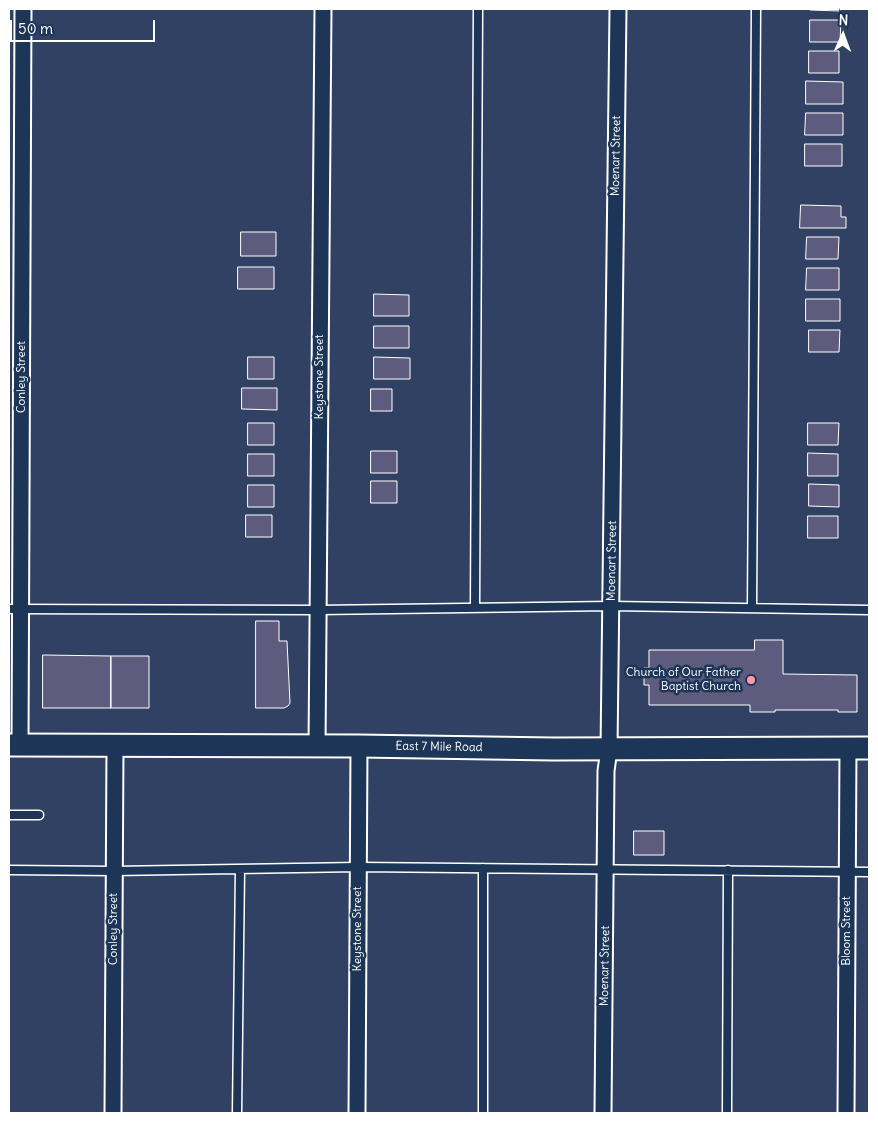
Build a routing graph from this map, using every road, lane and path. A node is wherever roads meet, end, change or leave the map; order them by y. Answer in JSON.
{"nodes":[{"id":1,"x":24,"y":9,"type":"edge"},
{"id":2,"x":323,"y":9,"type":"edge"},
{"id":3,"x":478,"y":9,"type":"edge"},
{"id":4,"x":618,"y":9,"type":"edge"},
{"id":5,"x":756,"y":9,"type":"edge"},
{"id":6,"x":611,"y":606,"type":"junction"},
{"id":7,"x":475,"y":608,"type":"junction"},
{"id":8,"x":752,"y":608,"type":"junction"},
{"id":9,"x":15,"y":609,"type":"edge"},
{"id":10,"x":318,"y":610,"type":"junction"},
{"id":11,"x":869,"y":610,"type":"edge"},
{"id":12,"x":14,"y":745,"type":"edge"},
{"id":13,"x":115,"y":746,"type":"junction"},
{"id":14,"x":317,"y":746,"type":"junction"},
{"id":15,"x":359,"y":746,"type":"junction"},
{"id":16,"x":848,"y":748,"type":"junction"},
{"id":17,"x":869,"y":748,"type":"edge"},
{"id":18,"x":610,"y":749,"type":"junction"},
{"id":19,"x":9,"y":815,"type":"edge"},
{"id":20,"x":39,"y":815,"type":"dead end"},
{"id":21,"x":358,"y":868,"type":"junction"},
{"id":22,"x":483,"y":868,"type":"junction"},
{"id":23,"x":240,"y":869,"type":"junction"},
{"id":24,"x":606,"y":869,"type":"junction"},
{"id":25,"x":9,"y":870,"type":"edge"},
{"id":26,"x":728,"y":870,"type":"junction"},
{"id":27,"x":114,"y":871,"type":"junction"},
{"id":28,"x":847,"y":871,"type":"junction"},
{"id":29,"x":869,"y":872,"type":"edge"},
{"id":30,"x":112,"y":1113,"type":"edge"},
{"id":31,"x":237,"y":1113,"type":"edge"},
{"id":32,"x":357,"y":1113,"type":"edge"},
{"id":33,"x":483,"y":1113,"type":"edge"},
{"id":34,"x":603,"y":1113,"type":"edge"},
{"id":35,"x":727,"y":1113,"type":"edge"},
{"id":36,"x":846,"y":1113,"type":"edge"}],
"edges":[{"from":1,"to":9,"type":"street","name":"Conley Street"},
{"from":2,"to":10,"type":"street","name":"Keystone Street"},
{"from":3,"to":7,"type":"lane"},
{"from":4,"to":6,"type":"street","name":"Moenart Street"},
{"from":5,"to":8,"type":"lane"},
{"from":6,"to":7,"type":"lane"},
{"from":6,"to":8,"type":"lane"},
{"from":6,"to":18,"type":"street","name":"Moenart Street"},
{"from":7,"to":10,"type":"lane"},
{"from":8,"to":11,"type":"lane"},
{"from":9,"to":10,"type":"lane"},
{"from":9,"to":12,"type":"street","name":"Conley Street"},
{"from":10,"to":14,"type":"street","name":"Keystone Street"},
{"from":12,"to":13,"type":"street","name":"East 7 Mile Road"},
{"from":13,"to":14,"type":"street","name":"East 7 Mile Road"},
{"from":13,"to":27,"type":"street","name":"Conley Street"},
{"from":14,"to":15,"type":"street","name":"East 7 Mile Road"},
{"from":15,"to":18,"type":"street","name":"East 7 Mile Road"},
{"from":15,"to":21,"type":"street","name":"Keystone Street"},
{"from":16,"to":17,"type":"street","name":"East 7 Mile Road"},
{"from":16,"to":18,"type":"street","name":"East 7 Mile Road"},
{"from":16,"to":28,"type":"street","name":"Bloom Street"},
{"from":18,"to":24,"type":"street","name":"Moenart Street"},
{"from":19,"to":20,"type":"lane"},
{"from":21,"to":22,"type":"lane"},
{"from":21,"to":23,"type":"lane"},
{"from":21,"to":32,"type":"street","name":"Keystone Street"},
{"from":22,"to":24,"type":"lane"},
{"from":22,"to":33,"type":"lane"},
{"from":23,"to":27,"type":"lane"},
{"from":23,"to":31,"type":"lane"},
{"from":24,"to":26,"type":"lane"},
{"from":24,"to":34,"type":"street","name":"Moenart Street"},
{"from":25,"to":27,"type":"lane"},
{"from":26,"to":28,"type":"lane"},
{"from":26,"to":35,"type":"lane"},
{"from":27,"to":30,"type":"street","name":"Conley Street"},
{"from":28,"to":29,"type":"lane"},
{"from":28,"to":36,"type":"street","name":"Bloom Street"}]}
